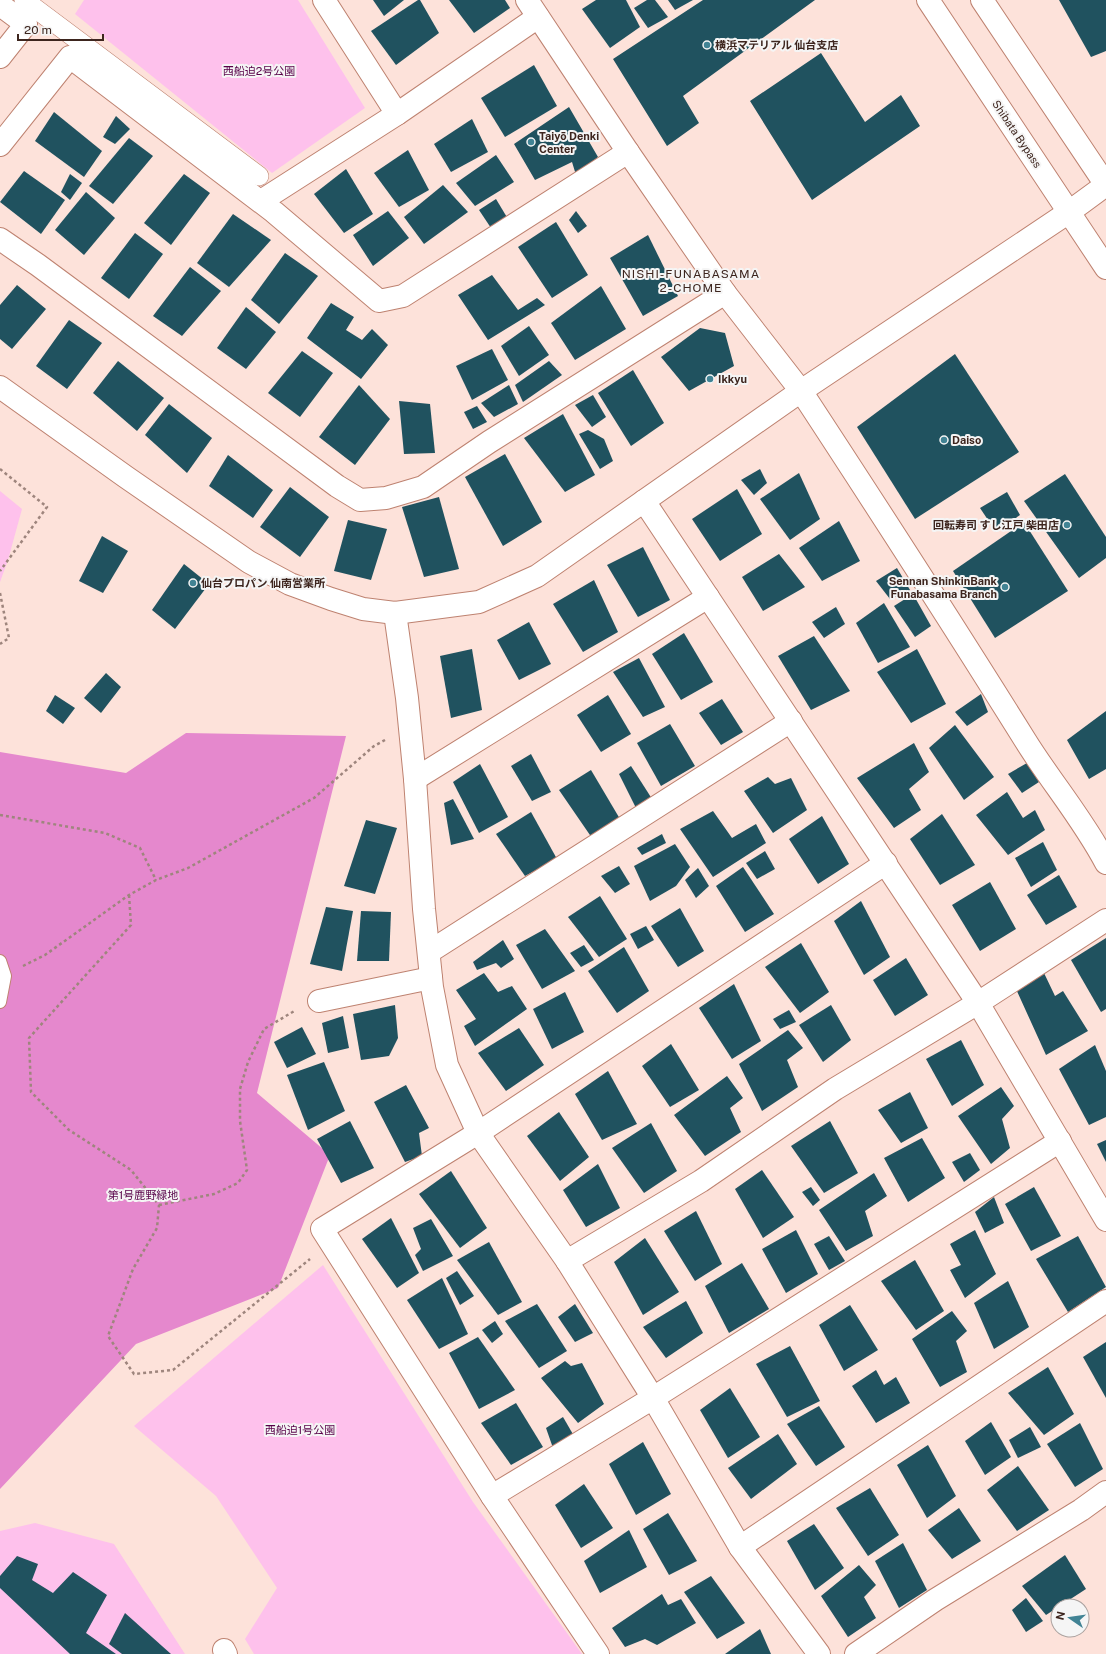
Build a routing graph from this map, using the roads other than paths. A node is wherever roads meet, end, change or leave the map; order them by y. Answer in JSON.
{"nodes":[{"id":1,"x":24,"y":0,"type":"edge"},
{"id":2,"x":324,"y":0,"type":"edge"},
{"id":3,"x":928,"y":0,"type":"edge"},
{"id":4,"x":982,"y":0,"type":"edge"},
{"id":5,"x":0,"y":5,"type":"edge"},
{"id":6,"x":532,"y":8,"type":"edge"},
{"id":7,"x":0,"y":57,"type":"edge"},
{"id":8,"x":397,"y":114,"type":"junction"},
{"id":9,"x":0,"y":145,"type":"edge"},
{"id":10,"x":628,"y":152,"type":"junction"},
{"id":11,"x":259,"y":176,"type":"dead end"},
{"id":12,"x":1106,"y":185,"type":"edge"},
{"id":13,"x":261,"y":202,"type":"junction"},
{"id":14,"x":1069,"y":212,"type":"junction"},
{"id":15,"x":0,"y":238,"type":"edge"},
{"id":16,"x":1106,"y":268,"type":"edge"},
{"id":17,"x":726,"y":293,"type":"junction"},
{"id":18,"x":0,"y":387,"type":"edge"},
{"id":19,"x":801,"y":391,"type":"junction"},
{"id":20,"x":644,"y":501,"type":"junction"},
{"id":21,"x":708,"y":598,"type":"junction"},
{"id":22,"x":395,"y":613,"type":"junction"},
{"id":23,"x":791,"y":721,"type":"junction"},
{"id":24,"x":415,"y":779,"type":"junction"},
{"id":25,"x":886,"y":863,"type":"junction"},
{"id":26,"x":1106,"y":863,"type":"edge"},
{"id":27,"x":1106,"y":920,"type":"edge"},
{"id":28,"x":429,"y":952,"type":"junction"},
{"id":29,"x":0,"y":961,"type":"edge"},
{"id":30,"x":431,"y":978,"type":"junction"},
{"id":31,"x":319,"y":1001,"type":"road end"},
{"id":32,"x":0,"y":1002,"type":"edge"},
{"id":33,"x":978,"y":1003,"type":"junction"},
{"id":34,"x":478,"y":1133,"type":"junction"},
{"id":35,"x":1060,"y":1140,"type":"junction"},
{"id":36,"x":1106,"y":1220,"type":"edge"},
{"id":37,"x":567,"y":1261,"type":"junction"},
{"id":38,"x":1106,"y":1302,"type":"edge"},
{"id":39,"x":653,"y":1398,"type":"junction"},
{"id":40,"x":1106,"y":1492,"type":"edge"},
{"id":41,"x":492,"y":1496,"type":"junction"},
{"id":42,"x":740,"y":1547,"type":"junction"},
{"id":43,"x":598,"y":1654,"type":"edge"},
{"id":44,"x":818,"y":1654,"type":"edge"},
{"id":45,"x":856,"y":1654,"type":"edge"}],
"edges":[{"from":1,"to":11,"type":"street"},
{"from":2,"to":8,"type":"main road"},
{"from":3,"to":14,"type":"main road","name":"Shibata Bypass"},
{"from":4,"to":12,"type":"main road"},
{"from":5,"to":7,"type":"main road"},
{"from":6,"to":8,"type":"main road"},
{"from":6,"to":10,"type":"main road"},
{"from":8,"to":13,"type":"main road"},
{"from":9,"to":13,"type":"main road"},
{"from":10,"to":13,"type":"main road"},
{"from":10,"to":17,"type":"main road"},
{"from":12,"to":14,"type":"main road"},
{"from":14,"to":16,"type":"main road","name":"Shibata Bypass"},
{"from":14,"to":19,"type":"main road"},
{"from":15,"to":17,"type":"main road"},
{"from":17,"to":19,"type":"main road"},
{"from":18,"to":22,"type":"main road"},
{"from":19,"to":20,"type":"main road"},
{"from":19,"to":26,"type":"main road"},
{"from":20,"to":21,"type":"main road"},
{"from":20,"to":22,"type":"main road"},
{"from":21,"to":23,"type":"main road"},
{"from":21,"to":24,"type":"main road"},
{"from":22,"to":24,"type":"main road"},
{"from":23,"to":25,"type":"main road"},
{"from":23,"to":28,"type":"main road"},
{"from":24,"to":28,"type":"main road"},
{"from":25,"to":33,"type":"main road"},
{"from":25,"to":34,"type":"main road"},
{"from":27,"to":33,"type":"main road"},
{"from":28,"to":30,"type":"main road"},
{"from":29,"to":32,"type":"lane"},
{"from":30,"to":31,"type":"main road"},
{"from":30,"to":34,"type":"main road"},
{"from":33,"to":35,"type":"main road"},
{"from":33,"to":37,"type":"main road"},
{"from":34,"to":37,"type":"main road"},
{"from":34,"to":41,"type":"main road"},
{"from":35,"to":36,"type":"main road"},
{"from":35,"to":39,"type":"main road"},
{"from":37,"to":39,"type":"main road"},
{"from":38,"to":42,"type":"main road"},
{"from":39,"to":41,"type":"main road"},
{"from":39,"to":42,"type":"main road"},
{"from":40,"to":45,"type":"main road"},
{"from":41,"to":43,"type":"main road"},
{"from":42,"to":44,"type":"main road"}]}
